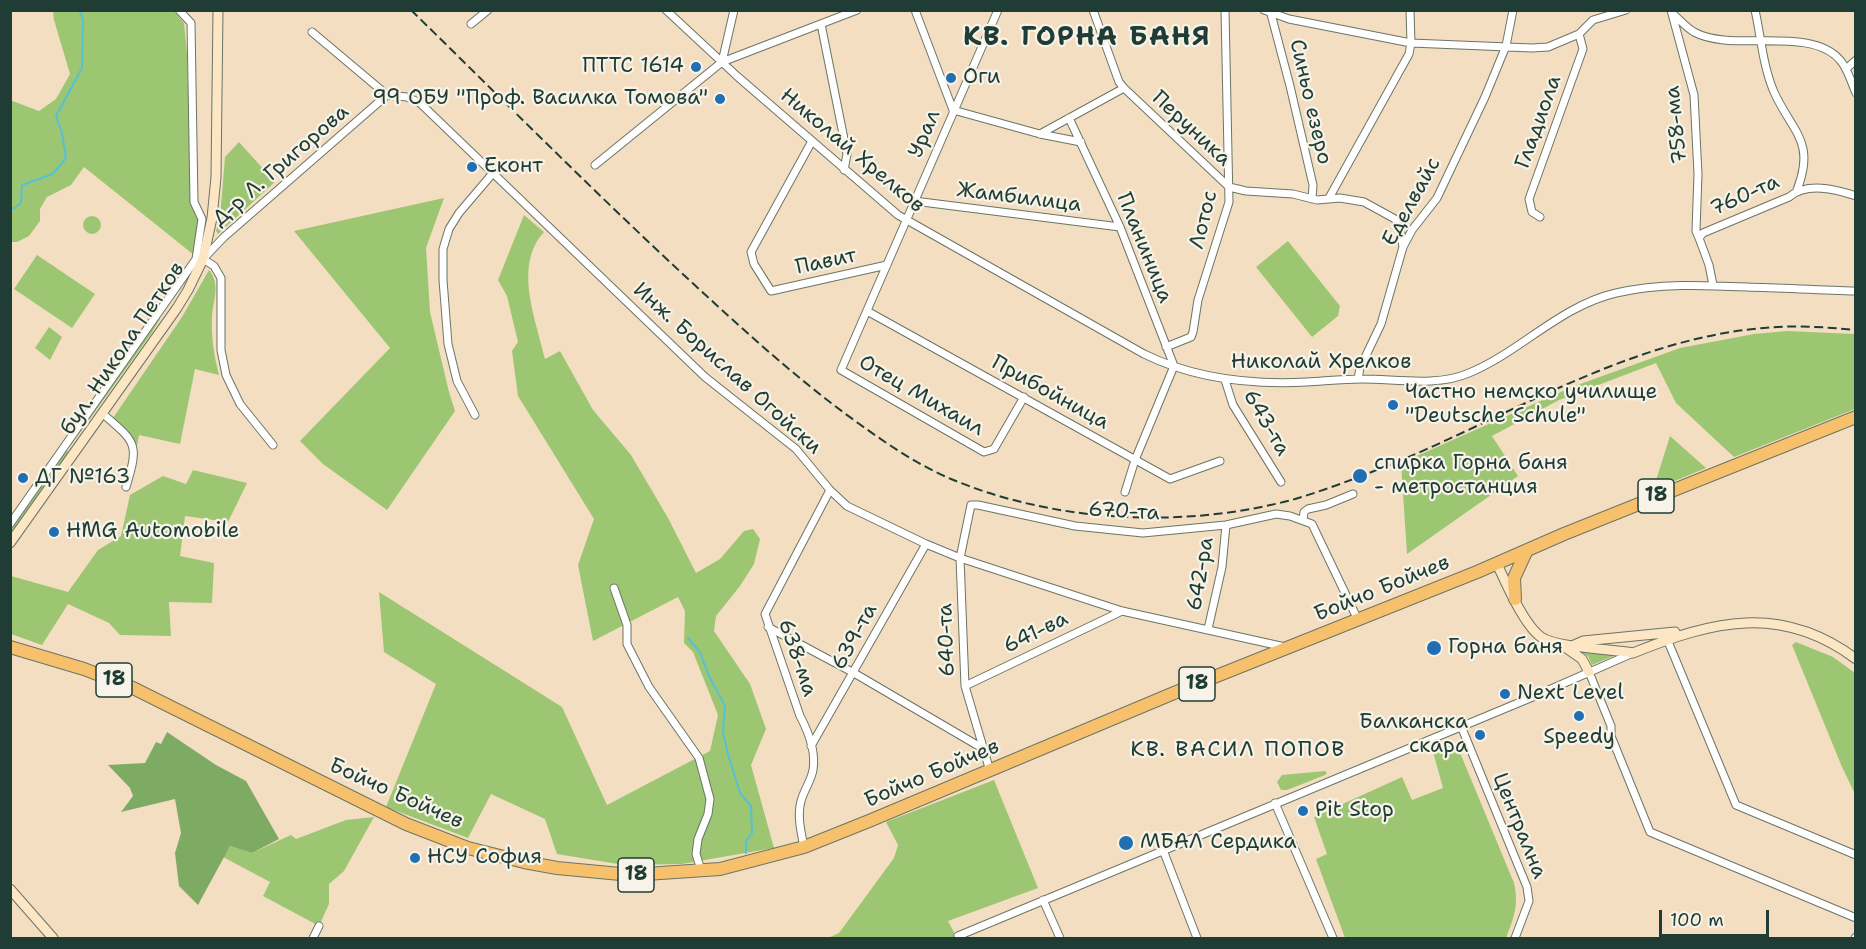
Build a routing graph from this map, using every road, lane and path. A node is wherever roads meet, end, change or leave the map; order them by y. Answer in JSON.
{"nodes":[{"id":1,"x":179,"y":10,"type":"edge"},
{"id":2,"x":218,"y":10,"type":"edge"},
{"id":3,"x":488,"y":10,"type":"edge"},
{"id":4,"x":666,"y":10,"type":"edge"},
{"id":5,"x":734,"y":10,"type":"edge"},
{"id":6,"x":857,"y":10,"type":"edge"},
{"id":7,"x":915,"y":10,"type":"edge"},
{"id":8,"x":998,"y":10,"type":"edge"},
{"id":9,"x":1093,"y":10,"type":"edge"},
{"id":10,"x":1225,"y":10,"type":"edge"},
{"id":11,"x":1410,"y":10,"type":"edge"},
{"id":12,"x":1513,"y":10,"type":"edge"},
{"id":13,"x":1593,"y":10,"type":"edge"},
{"id":14,"x":1626,"y":10,"type":"edge"},
{"id":15,"x":1755,"y":10,"type":"edge"},
{"id":16,"x":1671,"y":11,"type":"edge"},
{"id":17,"x":1268,"y":12,"type":"edge"},
{"id":18,"x":1593,"y":20,"type":"junction"},
{"id":19,"x":471,"y":24,"type":"dead end"},
{"id":20,"x":821,"y":24,"type":"junction"},
{"id":21,"x":312,"y":32,"type":"dead end"},
{"id":22,"x":1579,"y":34,"type":"junction"},
{"id":23,"x":1761,"y":41,"type":"junction"},
{"id":24,"x":1411,"y":44,"type":"junction"},
{"id":25,"x":1506,"y":46,"type":"junction"},
{"id":26,"x":1856,"y":60,"type":"edge"},
{"id":27,"x":722,"y":62,"type":"junction"},
{"id":28,"x":1846,"y":69,"type":"junction"},
{"id":29,"x":1124,"y":88,"type":"junction"},
{"id":30,"x":1856,"y":93,"type":"edge"},
{"id":31,"x":387,"y":95,"type":"junction"},
{"id":32,"x":953,"y":110,"type":"junction"},
{"id":33,"x":1069,"y":118,"type":"junction"},
{"id":34,"x":1040,"y":134,"type":"junction"},
{"id":35,"x":812,"y":141,"type":"junction"},
{"id":36,"x":1081,"y":142,"type":"junction"},
{"id":37,"x":595,"y":165,"type":"dead end"},
{"id":38,"x":844,"y":170,"type":"junction"},
{"id":39,"x":492,"y":173,"type":"junction"},
{"id":40,"x":1229,"y":187,"type":"junction"},
{"id":41,"x":1797,"y":190,"type":"junction"},
{"id":42,"x":1856,"y":196,"type":"edge"},
{"id":43,"x":1312,"y":198,"type":"junction"},
{"id":44,"x":1329,"y":198,"type":"junction"},
{"id":45,"x":914,"y":201,"type":"junction"},
{"id":46,"x":1540,"y":217,"type":"dead end"},
{"id":47,"x":906,"y":221,"type":"junction"},
{"id":48,"x":1120,"y":227,"type":"junction"},
{"id":49,"x":1699,"y":238,"type":"junction"},
{"id":50,"x":1403,"y":247,"type":"junction"},
{"id":51,"x":200,"y":259,"type":"junction"},
{"id":52,"x":887,"y":266,"type":"junction"},
{"id":53,"x":1713,"y":285,"type":"junction"},
{"id":54,"x":1856,"y":291,"type":"edge"},
{"id":55,"x":867,"y":311,"type":"junction"},
{"id":56,"x":1166,"y":347,"type":"junction"},
{"id":57,"x":1174,"y":366,"type":"junction"},
{"id":58,"x":841,"y":370,"type":"joint"},
{"id":59,"x":1358,"y":379,"type":"junction"},
{"id":60,"x":1226,"y":380,"type":"junction"},
{"id":61,"x":1024,"y":397,"type":"junction"},
{"id":62,"x":103,"y":414,"type":"junction"},
{"id":63,"x":475,"y":415,"type":"dead end"},
{"id":64,"x":1856,"y":417,"type":"edge"},
{"id":65,"x":273,"y":445,"type":"dead end"},
{"id":66,"x":1135,"y":460,"type":"junction"},
{"id":67,"x":1220,"y":461,"type":"dead end"},
{"id":68,"x":1281,"y":482,"type":"dead end"},
{"id":69,"x":126,"y":487,"type":"dead end"},
{"id":70,"x":830,"y":490,"type":"junction"},
{"id":71,"x":1125,"y":492,"type":"dead end"},
{"id":72,"x":1353,"y":494,"type":"dead end"},
{"id":73,"x":971,"y":505,"type":"joint"},
{"id":74,"x":1303,"y":520,"type":"junction"},
{"id":75,"x":10,"y":524,"type":"edge"},
{"id":76,"x":1226,"y":525,"type":"junction"},
{"id":77,"x":10,"y":543,"type":"edge"},
{"id":78,"x":926,"y":544,"type":"junction"},
{"id":79,"x":1526,"y":552,"type":"junction"},
{"id":80,"x":960,"y":558,"type":"junction"},
{"id":81,"x":1497,"y":564,"type":"junction"},
{"id":82,"x":614,"y":588,"type":"dead end"},
{"id":83,"x":1515,"y":599,"type":"junction"},
{"id":84,"x":1122,"y":611,"type":"junction"},
{"id":85,"x":1358,"y":620,"type":"junction"},
{"id":86,"x":768,"y":627,"type":"junction"},
{"id":87,"x":1208,"y":628,"type":"junction"},
{"id":88,"x":1695,"y":630,"type":"junction"},
{"id":89,"x":1626,"y":637,"type":"junction"},
{"id":90,"x":1667,"y":639,"type":"junction"},
{"id":91,"x":10,"y":642,"type":"edge"},
{"id":92,"x":1560,"y":644,"type":"junction"},
{"id":93,"x":1574,"y":645,"type":"junction"},
{"id":94,"x":10,"y":647,"type":"edge"},
{"id":95,"x":1288,"y":648,"type":"junction"},
{"id":96,"x":23,"y":650,"type":"junction"},
{"id":97,"x":1633,"y":653,"type":"junction"},
{"id":98,"x":1856,"y":658,"type":"edge"},
{"id":99,"x":1589,"y":672,"type":"junction"},
{"id":100,"x":854,"y":674,"type":"junction"},
{"id":101,"x":965,"y":686,"type":"junction"},
{"id":102,"x":1461,"y":726,"type":"junction"},
{"id":103,"x":811,"y":746,"type":"junction"},
{"id":104,"x":981,"y":747,"type":"junction"},
{"id":105,"x":990,"y":771,"type":"junction"},
{"id":106,"x":1275,"y":803,"type":"junction"},
{"id":107,"x":804,"y":847,"type":"junction"},
{"id":108,"x":1163,"y":850,"type":"junction"},
{"id":109,"x":1856,"y":855,"type":"edge"},
{"id":110,"x":701,"y":870,"type":"junction"},
{"id":111,"x":10,"y":889,"type":"edge"},
{"id":112,"x":1043,"y":900,"type":"junction"},
{"id":113,"x":1856,"y":918,"type":"edge"},
{"id":114,"x":319,"y":926,"type":"dead end"},
{"id":115,"x":958,"y":936,"type":"dead end"},
{"id":116,"x":53,"y":939,"type":"edge"},
{"id":117,"x":313,"y":939,"type":"edge"},
{"id":118,"x":1060,"y":939,"type":"edge"},
{"id":119,"x":1197,"y":939,"type":"edge"},
{"id":120,"x":1333,"y":939,"type":"edge"},
{"id":121,"x":1515,"y":939,"type":"edge"}],
"edges":[{"from":1,"to":51,"type":"street"},
{"from":2,"to":51,"type":"street","name":"бул. Никола Петков"},
{"from":3,"to":19,"type":"street"},
{"from":4,"to":27,"type":"street","name":"Николай Хрелков"},
{"from":5,"to":27,"type":"street"},
{"from":6,"to":20,"type":"street"},
{"from":7,"to":32,"type":"street"},
{"from":8,"to":32,"type":"street","name":"Урал"},
{"from":9,"to":29,"type":"street","name":"Перуника"},
{"from":10,"to":40,"type":"street","name":"Лотос"},
{"from":11,"to":24,"type":"street"},
{"from":12,"to":25,"type":"street","name":"Еделвайс"},
{"from":13,"to":18,"type":"street"},
{"from":14,"to":18,"type":"street"},
{"from":15,"to":23,"type":"street"},
{"from":16,"to":23,"type":"street"},
{"from":16,"to":49,"type":"street","name":"758-ма"},
{"from":17,"to":24,"type":"street"},
{"from":17,"to":43,"type":"street","name":"Синьо езеро"},
{"from":18,"to":22,"type":"street"},
{"from":20,"to":27,"type":"street"},
{"from":20,"to":38,"type":"street"},
{"from":21,"to":31,"type":"street","name":"Инж. Борислав Огойски"},
{"from":22,"to":25,"type":"street"},
{"from":22,"to":46,"type":"street","name":"Гладиола"},
{"from":23,"to":28,"type":"street"},
{"from":23,"to":41,"type":"street"},
{"from":24,"to":25,"type":"street"},
{"from":24,"to":44,"type":"street"},
{"from":25,"to":50,"type":"street","name":"Еделвайс"},
{"from":26,"to":28,"type":"street"},
{"from":27,"to":35,"type":"street","name":"Николай Хрелков"},
{"from":27,"to":37,"type":"street"},
{"from":28,"to":30,"type":"street"},
{"from":29,"to":33,"type":"street"},
{"from":29,"to":40,"type":"street","name":"Перуника"},
{"from":31,"to":39,"type":"street","name":"Инж. Борислав Огойски"},
{"from":31,"to":51,"type":"street","name":"Д-р Л. Григорова"},
{"from":32,"to":34,"type":"street"},
{"from":32,"to":45,"type":"street","name":"Урал"},
{"from":33,"to":34,"type":"street"},
{"from":33,"to":36,"type":"street","name":"Планиница"},
{"from":34,"to":36,"type":"street"},
{"from":35,"to":38,"type":"street","name":"Николай Хрелков"},
{"from":35,"to":52,"type":"street","name":"Павит"},
{"from":36,"to":48,"type":"street","name":"Планиница"},
{"from":38,"to":47,"type":"street","name":"Николай Хрелков"},
{"from":39,"to":63,"type":"street"},
{"from":39,"to":70,"type":"street","name":"Инж. Борислав Огойски"},
{"from":40,"to":43,"type":"street","name":"Перуника"},
{"from":40,"to":56,"type":"street","name":"Лотос"},
{"from":41,"to":42,"type":"street","name":"760-та"},
{"from":41,"to":49,"type":"street","name":"760-та"},
{"from":43,"to":44,"type":"street","name":"Перуника"},
{"from":44,"to":50,"type":"street","name":"Перуника"},
{"from":45,"to":47,"type":"street","name":"Урал"},
{"from":45,"to":48,"type":"street","name":"Жамбилица"},
{"from":47,"to":52,"type":"street","name":"Урал"},
{"from":47,"to":57,"type":"street","name":"Николай Хрелков"},
{"from":48,"to":56,"type":"street","name":"Планиница"},
{"from":49,"to":53,"type":"street","name":"760-та"},
{"from":50,"to":59,"type":"street","name":"Еделвайс"},
{"from":51,"to":62,"type":"street","name":"бул. Никола Петков"},
{"from":51,"to":65,"type":"street"},
{"from":51,"to":75,"type":"street","name":"бул. Никола Петков"},
{"from":52,"to":55,"type":"street","name":"Урал"},
{"from":53,"to":54,"type":"street","name":"Николай Хрелков"},
{"from":53,"to":59,"type":"street","name":"Николай Хрелков"},
{"from":55,"to":58,"type":"street","name":"Урал"},
{"from":55,"to":61,"type":"street","name":"Прибойница"},
{"from":56,"to":57,"type":"street","name":"Планиница"},
{"from":57,"to":60,"type":"street","name":"Николай Хрелков"},
{"from":57,"to":66,"type":"street"},
{"from":58,"to":61,"type":"street","name":"Отец Михаил"},
{"from":59,"to":60,"type":"street","name":"Николай Хрелков"},
{"from":60,"to":68,"type":"street","name":"643-та"},
{"from":61,"to":66,"type":"street","name":"Прибойница"},
{"from":62,"to":69,"type":"street"},
{"from":62,"to":77,"type":"street","name":"бул. Никола Петков"},
{"from":64,"to":79,"type":"highway","name":"Бойчо Бойчев","number":"18"},
{"from":66,"to":67,"type":"street","name":"Прибойница"},
{"from":66,"to":71,"type":"street"},
{"from":70,"to":78,"type":"street","name":"Инж. Борислав Огойски"},
{"from":70,"to":86,"type":"street","name":"638-ма"},
{"from":72,"to":74,"type":"street"},
{"from":73,"to":76,"type":"street","name":"670-та"},
{"from":73,"to":80,"type":"street","name":"640-та"},
{"from":74,"to":76,"type":"street","name":"670-та"},
{"from":74,"to":85,"type":"street"},
{"from":76,"to":87,"type":"street","name":"642-ра"},
{"from":78,"to":80,"type":"street","name":"Инж. Борислав Огойски"},
{"from":78,"to":100,"type":"street","name":"639-та"},
{"from":79,"to":81,"type":"highway","name":"Бойчо Бойчев","number":"18"},
{"from":79,"to":83,"type":"highway"},
{"from":80,"to":84,"type":"street","name":"Инж. Борислав Огойски"},
{"from":80,"to":101,"type":"street","name":"640-та"},
{"from":81,"to":83,"type":"street"},
{"from":81,"to":85,"type":"highway","name":"Бойчо Бойчев","number":"18"},
{"from":82,"to":110,"type":"street"},
{"from":83,"to":92,"type":"street"},
{"from":84,"to":87,"type":"street","name":"Инж. Борислав Огойски"},
{"from":84,"to":101,"type":"street","name":"641-ва"},
{"from":85,"to":95,"type":"highway","name":"Бойчо Бойчев","number":"18"},
{"from":86,"to":100,"type":"street"},
{"from":86,"to":103,"type":"street","name":"638-ма"},
{"from":87,"to":95,"type":"street","name":"Инж. Борислав Огойски"},
{"from":88,"to":89,"type":"street"},
{"from":88,"to":90,"type":"street"},
{"from":88,"to":98,"type":"street"},
{"from":89,"to":93,"type":"street"},
{"from":89,"to":97,"type":"street"},
{"from":90,"to":97,"type":"street"},
{"from":90,"to":109,"type":"street"},
{"from":91,"to":96,"type":"highway"},
{"from":92,"to":93,"type":"street"},
{"from":92,"to":99,"type":"street"},
{"from":93,"to":97,"type":"street"},
{"from":94,"to":96,"type":"highway","name":"Бойчо Бойчев","number":"18"},
{"from":95,"to":105,"type":"highway","name":"Бойчо Бойчев","number":"18"},
{"from":96,"to":110,"type":"highway","name":"Бойчо Бойчев","number":"18"},
{"from":97,"to":99,"type":"street"},
{"from":99,"to":102,"type":"street"},
{"from":99,"to":113,"type":"street"},
{"from":100,"to":103,"type":"street","name":"639-та"},
{"from":100,"to":104,"type":"street"},
{"from":101,"to":104,"type":"street","name":"640-та"},
{"from":102,"to":106,"type":"street"},
{"from":102,"to":121,"type":"street","name":"Централна"},
{"from":103,"to":107,"type":"street","name":"638-ма"},
{"from":104,"to":105,"type":"street","name":"640-та"},
{"from":105,"to":107,"type":"highway","name":"Бойчо Бойчев","number":"18"},
{"from":106,"to":108,"type":"street"},
{"from":106,"to":120,"type":"street"},
{"from":107,"to":110,"type":"highway","name":"Бойчо Бойчев","number":"18"},
{"from":108,"to":112,"type":"street"},
{"from":108,"to":119,"type":"street"},
{"from":111,"to":116,"type":"street"},
{"from":112,"to":115,"type":"street"},
{"from":112,"to":118,"type":"street"},
{"from":114,"to":117,"type":"street"}]}
